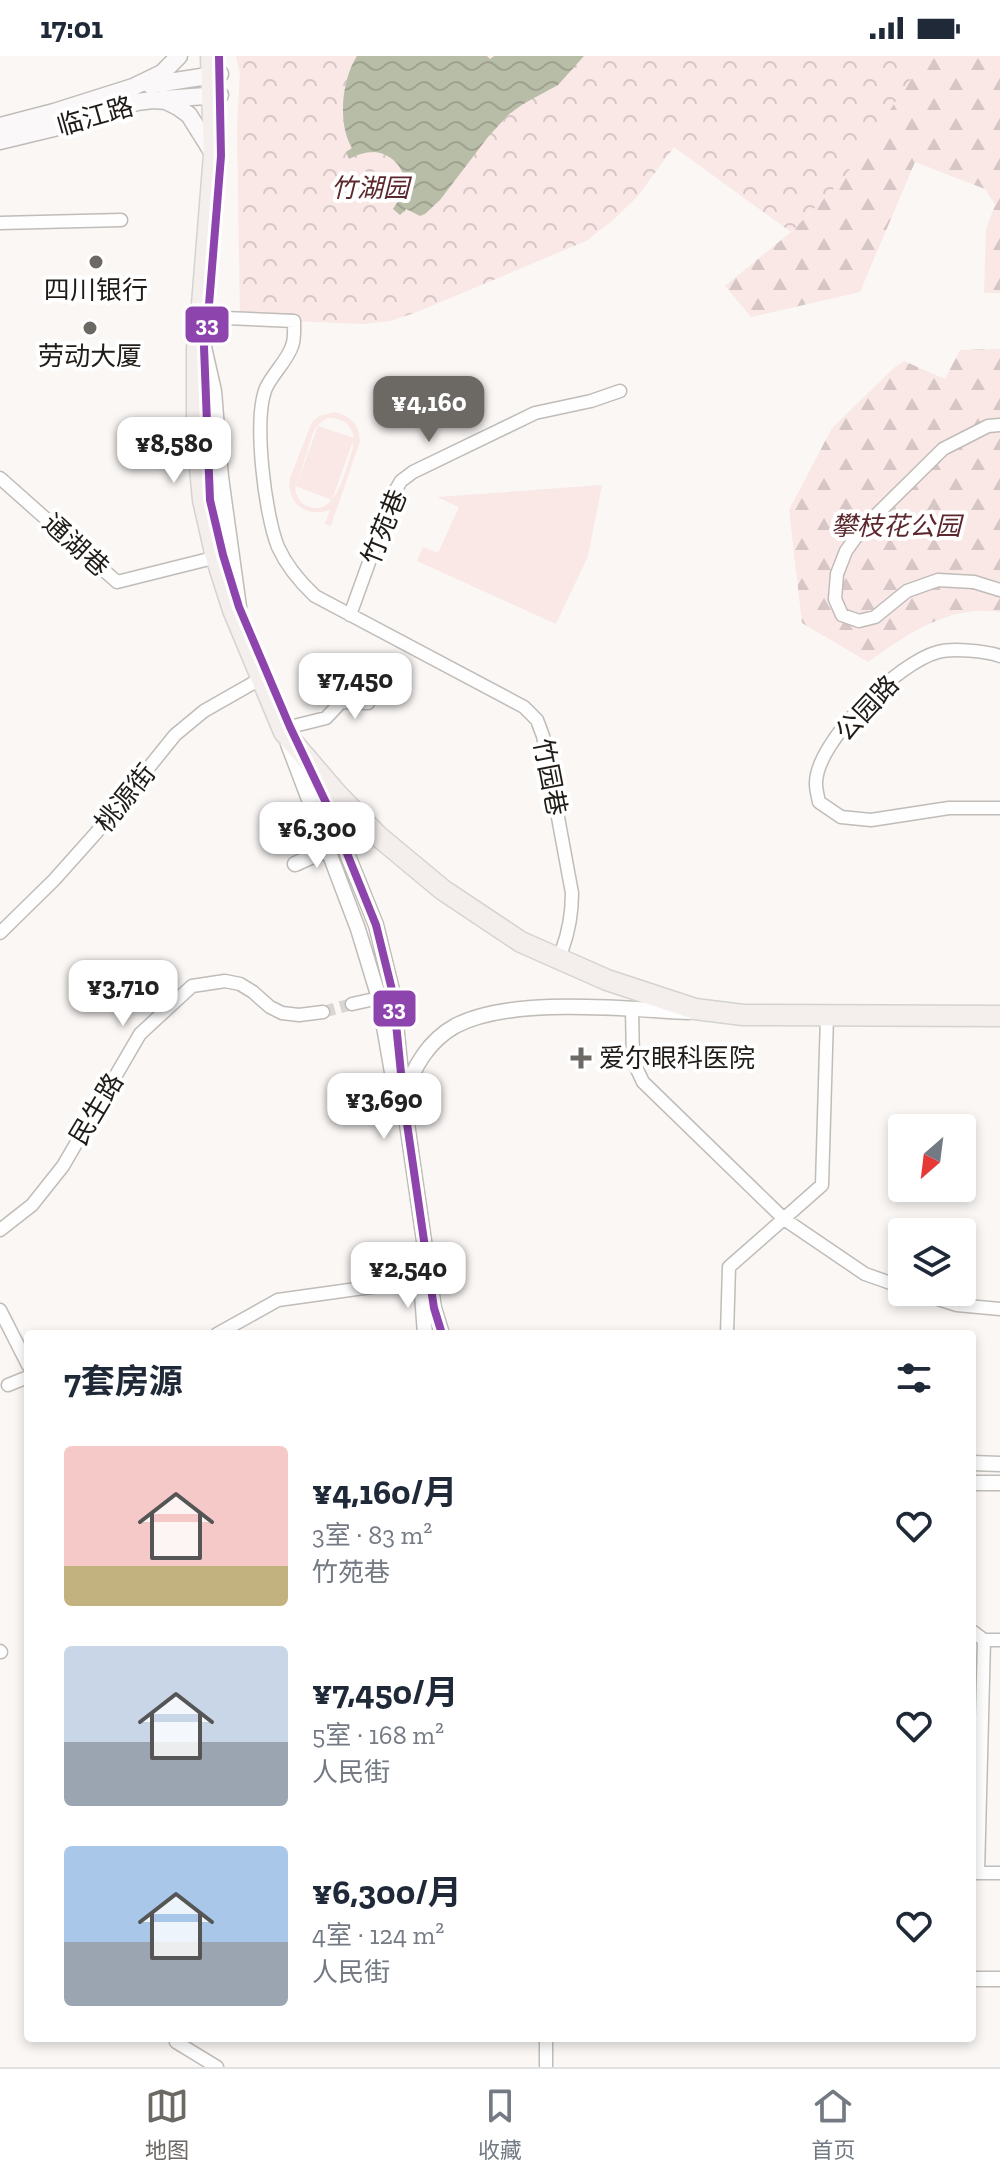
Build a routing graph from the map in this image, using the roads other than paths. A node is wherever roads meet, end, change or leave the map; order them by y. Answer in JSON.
{"nodes":[{"id":1,"x":179,"y":56,"type":"edge"},
{"id":2,"x":216,"y":76,"type":"edge"},
{"id":3,"x":133,"y":87,"type":"junction"},
{"id":4,"x":153,"y":100,"type":"junction"},
{"id":5,"x":0,"y":126,"type":"edge"},
{"id":6,"x":0,"y":141,"type":"edge"},
{"id":7,"x":214,"y":155,"type":"junction"},
{"id":8,"x":121,"y":220,"type":"dead end"},
{"id":9,"x":0,"y":223,"type":"edge"},
{"id":10,"x":205,"y":317,"type":"junction"},
{"id":11,"x":200,"y":347,"type":"junction"},
{"id":12,"x":620,"y":391,"type":"dead end"},
{"id":13,"x":1000,"y":425,"type":"edge"},
{"id":14,"x":0,"y":478,"type":"edge"},
{"id":15,"x":209,"y":559,"type":"junction"},
{"id":16,"x":1000,"y":590,"type":"edge"},
{"id":17,"x":236,"y":609,"type":"junction"},
{"id":18,"x":350,"y":615,"type":"junction"},
{"id":19,"x":1000,"y":656,"type":"edge"},
{"id":20,"x":394,"y":662,"type":"dead end"},
{"id":21,"x":262,"y":678,"type":"junction"},
{"id":22,"x":287,"y":730,"type":"junction"},
{"id":23,"x":303,"y":754,"type":"junction"},
{"id":24,"x":1000,"y":808,"type":"edge"},
{"id":25,"x":378,"y":836,"type":"junction"},
{"id":26,"x":336,"y":847,"type":"junction"},
{"id":27,"x":408,"y":851,"type":"junction"},
{"id":28,"x":295,"y":864,"type":"dead end"},
{"id":29,"x":0,"y":933,"type":"edge"},
{"id":30,"x":562,"y":950,"type":"junction"},
{"id":31,"x":379,"y":998,"type":"junction"},
{"id":32,"x":1000,"y":1003,"type":"edge"},
{"id":33,"x":352,"y":1004,"type":"tunnel mouth"},
{"id":34,"x":632,"y":1009,"type":"junction"},
{"id":35,"x":323,"y":1012,"type":"tunnel mouth"},
{"id":36,"x":743,"y":1015,"type":"junction"},
{"id":37,"x":827,"y":1016,"type":"junction"},
{"id":38,"x":1000,"y":1016,"type":"edge"},
{"id":39,"x":404,"y":1103,"type":"junction"},
{"id":40,"x":784,"y":1219,"type":"junction"},
{"id":41,"x":0,"y":1230,"type":"edge"},
{"id":42,"x":425,"y":1281,"type":"junction"},
{"id":43,"x":888,"y":1282,"type":"edge"},
{"id":44,"x":968,"y":1306,"type":"edge"},
{"id":45,"x":1000,"y":1309,"type":"edge"},
{"id":46,"x":0,"y":1310,"type":"edge"},
{"id":47,"x":224,"y":1330,"type":"edge"},
{"id":48,"x":425,"y":1330,"type":"edge"},
{"id":49,"x":439,"y":1330,"type":"edge"},
{"id":50,"x":727,"y":1330,"type":"edge"},
{"id":51,"x":24,"y":1357,"type":"edge"},
{"id":52,"x":24,"y":1379,"type":"edge"},
{"id":53,"x":8,"y":1385,"type":"dead end"},
{"id":54,"x":976,"y":1463,"type":"edge"},
{"id":55,"x":1000,"y":1464,"type":"edge"},
{"id":56,"x":976,"y":1483,"type":"edge"},
{"id":57,"x":1000,"y":1483,"type":"edge"},
{"id":58,"x":976,"y":1634,"type":"edge"},
{"id":59,"x":984,"y":1640,"type":"junction"},
{"id":60,"x":1000,"y":1640,"type":"edge"},
{"id":61,"x":976,"y":1847,"type":"edge"},
{"id":62,"x":976,"y":1873,"type":"edge"},
{"id":63,"x":1000,"y":1873,"type":"edge"},
{"id":64,"x":976,"y":1979,"type":"edge"},
{"id":65,"x":1000,"y":1979,"type":"edge"},
{"id":66,"x":176,"y":2042,"type":"edge"},
{"id":67,"x":546,"y":2042,"type":"edge"},
{"id":68,"x":217,"y":2067,"type":"edge"},
{"id":69,"x":546,"y":2067,"type":"edge"}],
"edges":[{"from":1,"to":3,"type":"main road","name":"临江路"},
{"from":2,"to":3,"type":"main road"},
{"from":2,"to":4,"type":"main road"},
{"from":2,"to":7,"type":"highway"},
{"from":2,"to":10,"type":"highway"},
{"from":3,"to":5,"type":"main road","name":"临江路"},
{"from":4,"to":6,"type":"main road","name":"临江路"},
{"from":4,"to":7,"type":"main road","name":"临江路"},
{"from":7,"to":10,"type":"highway"},
{"from":8,"to":9,"type":"street"},
{"from":10,"to":11,"type":"highway"},
{"from":10,"to":18,"type":"street","name":"竹园巷"},
{"from":11,"to":15,"type":"street"},
{"from":11,"to":17,"type":"highway"},
{"from":12,"to":18,"type":"street","name":"竹苑巷"},
{"from":13,"to":16,"type":"street"},
{"from":14,"to":15,"type":"street","name":"通湖巷"},
{"from":15,"to":17,"type":"street"},
{"from":17,"to":21,"type":"highway"},
{"from":17,"to":22,"type":"highway"},
{"from":18,"to":30,"type":"street","name":"竹园巷"},
{"from":19,"to":24,"type":"street","name":"公园路"},
{"from":20,"to":22,"type":"street"},
{"from":21,"to":22,"type":"highway"},
{"from":21,"to":29,"type":"street","name":"桃源街"},
{"from":22,"to":23,"type":"highway"},
{"from":22,"to":26,"type":"street"},
{"from":22,"to":27,"type":"highway"},
{"from":23,"to":25,"type":"highway"},
{"from":23,"to":26,"type":"street"},
{"from":25,"to":26,"type":"street"},
{"from":25,"to":27,"type":"street"},
{"from":25,"to":36,"type":"highway"},
{"from":26,"to":28,"type":"street"},
{"from":26,"to":31,"type":"street"},
{"from":26,"to":39,"type":"street"},
{"from":27,"to":30,"type":"highway"},
{"from":30,"to":32,"type":"highway"},
{"from":31,"to":33,"type":"street"},
{"from":31,"to":42,"type":"street"},
{"from":34,"to":36,"type":"street"},
{"from":34,"to":39,"type":"street"},
{"from":34,"to":40,"type":"street"},
{"from":35,"to":41,"type":"street","name":"民生路"},
{"from":36,"to":37,"type":"highway"},
{"from":37,"to":38,"type":"highway"},
{"from":37,"to":40,"type":"street"},
{"from":39,"to":42,"type":"street"},
{"from":40,"to":43,"type":"street"},
{"from":40,"to":50,"type":"street"},
{"from":42,"to":47,"type":"street"},
{"from":42,"to":48,"type":"street"},
{"from":42,"to":49,"type":"street"},
{"from":44,"to":45,"type":"street"},
{"from":46,"to":51,"type":"street"},
{"from":52,"to":53,"type":"street"},
{"from":54,"to":55,"type":"street"},
{"from":56,"to":57,"type":"street"},
{"from":58,"to":59,"type":"street"},
{"from":59,"to":60,"type":"street"},
{"from":59,"to":61,"type":"street"},
{"from":62,"to":63,"type":"street"},
{"from":64,"to":65,"type":"street"},
{"from":66,"to":68,"type":"street"},
{"from":67,"to":69,"type":"street"}]}
